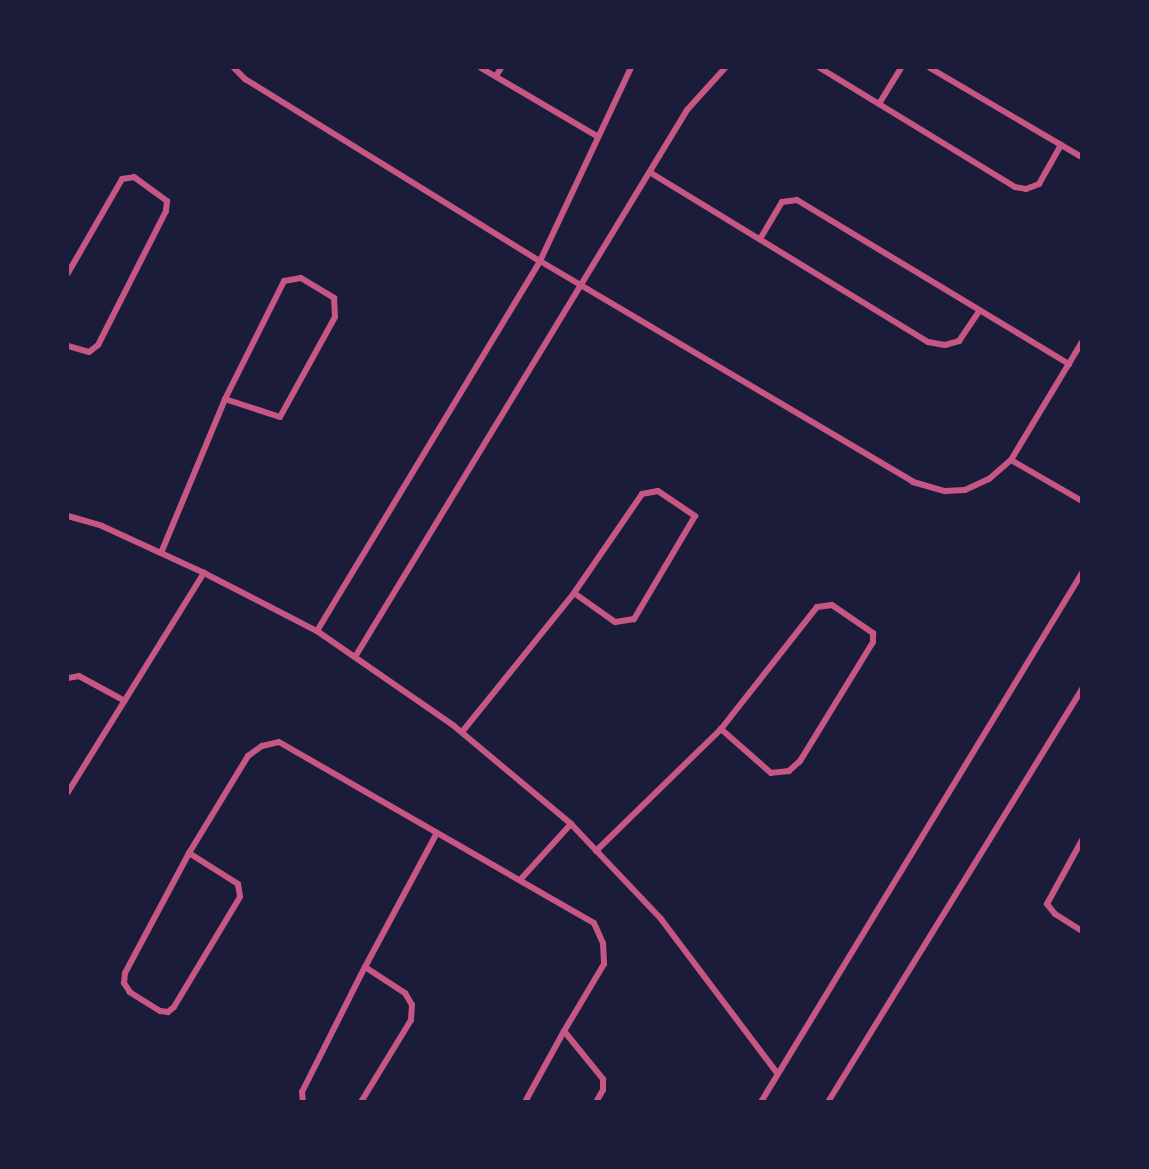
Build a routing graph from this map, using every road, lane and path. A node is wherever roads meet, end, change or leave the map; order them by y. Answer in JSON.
{"nodes":[{"id":1,"x":234,"y":68,"type":"edge"},
{"id":2,"x":481,"y":68,"type":"edge"},
{"id":3,"x":501,"y":68,"type":"edge"},
{"id":4,"x":631,"y":68,"type":"edge"},
{"id":5,"x":724,"y":68,"type":"edge"},
{"id":6,"x":820,"y":68,"type":"edge"},
{"id":7,"x":901,"y":68,"type":"edge"},
{"id":8,"x":930,"y":68,"type":"edge"},
{"id":9,"x":496,"y":76,"type":"junction"},
{"id":10,"x":879,"y":104,"type":"junction"},
{"id":11,"x":597,"y":136,"type":"junction"},
{"id":12,"x":1061,"y":145,"type":"junction"},
{"id":13,"x":1082,"y":157,"type":"edge"},
{"id":14,"x":651,"y":173,"type":"junction"},
{"id":15,"x":760,"y":239,"type":"junction"},
{"id":16,"x":540,"y":261,"type":"junction"},
{"id":17,"x":68,"y":273,"type":"edge"},
{"id":18,"x":578,"y":284,"type":"junction"},
{"id":19,"x":980,"y":310,"type":"junction"},
{"id":20,"x":1082,"y":342,"type":"edge"},
{"id":21,"x":68,"y":346,"type":"edge"},
{"id":22,"x":1069,"y":364,"type":"junction"},
{"id":23,"x":225,"y":399,"type":"junction"},
{"id":24,"x":1011,"y":460,"type":"junction"},
{"id":25,"x":1082,"y":501,"type":"edge"},
{"id":26,"x":68,"y":516,"type":"edge"},
{"id":27,"x":161,"y":554,"type":"junction"},
{"id":28,"x":204,"y":573,"type":"junction"},
{"id":29,"x":1082,"y":573,"type":"edge"},
{"id":30,"x":574,"y":593,"type":"junction"},
{"id":31,"x":317,"y":631,"type":"junction"},
{"id":32,"x":356,"y":657,"type":"junction"},
{"id":33,"x":68,"y":678,"type":"edge"},
{"id":34,"x":1082,"y":689,"type":"edge"},
{"id":35,"x":125,"y":701,"type":"junction"},
{"id":36,"x":721,"y":729,"type":"junction"},
{"id":37,"x":462,"y":732,"type":"junction"},
{"id":38,"x":68,"y":792,"type":"edge"},
{"id":39,"x":571,"y":824,"type":"junction"},
{"id":40,"x":437,"y":833,"type":"junction"},
{"id":41,"x":1082,"y":840,"type":"edge"},
{"id":42,"x":596,"y":851,"type":"junction"},
{"id":43,"x":189,"y":853,"type":"junction"},
{"id":44,"x":519,"y":880,"type":"junction"},
{"id":45,"x":1082,"y":931,"type":"edge"},
{"id":46,"x":365,"y":967,"type":"junction"},
{"id":47,"x":564,"y":1031,"type":"junction"},
{"id":48,"x":777,"y":1073,"type":"junction"},
{"id":49,"x":303,"y":1101,"type":"edge"},
{"id":50,"x":362,"y":1101,"type":"edge"},
{"id":51,"x":525,"y":1101,"type":"edge"},
{"id":52,"x":596,"y":1101,"type":"edge"},
{"id":53,"x":761,"y":1101,"type":"edge"},
{"id":54,"x":828,"y":1101,"type":"edge"}],
"edges":[{"from":1,"to":16,"type":"street"},
{"from":2,"to":9,"type":"street"},
{"from":3,"to":9,"type":"street"},
{"from":4,"to":11,"type":"street"},
{"from":5,"to":14,"type":"street"},
{"from":6,"to":10,"type":"street"},
{"from":7,"to":10,"type":"street"},
{"from":8,"to":12,"type":"street"},
{"from":9,"to":11,"type":"street"},
{"from":10,"to":12,"type":"street"},
{"from":11,"to":16,"type":"street"},
{"from":12,"to":13,"type":"street"},
{"from":14,"to":15,"type":"street"},
{"from":14,"to":18,"type":"street"},
{"from":15,"to":19,"type":"street"},
{"from":15,"to":19,"type":"street"},
{"from":16,"to":18,"type":"street"},
{"from":16,"to":31,"type":"street"},
{"from":17,"to":21,"type":"street"},
{"from":18,"to":24,"type":"street"},
{"from":18,"to":32,"type":"street"},
{"from":19,"to":22,"type":"street"},
{"from":20,"to":22,"type":"street"},
{"from":22,"to":24,"type":"street"},
{"from":23,"to":23,"type":"street"},
{"from":23,"to":27,"type":"street"},
{"from":24,"to":25,"type":"street"},
{"from":26,"to":27,"type":"street"},
{"from":27,"to":28,"type":"street"},
{"from":28,"to":31,"type":"street"},
{"from":28,"to":35,"type":"street"},
{"from":29,"to":48,"type":"street"},
{"from":30,"to":30,"type":"street"},
{"from":30,"to":37,"type":"street"},
{"from":31,"to":32,"type":"street"},
{"from":32,"to":37,"type":"street"},
{"from":33,"to":35,"type":"street"},
{"from":34,"to":54,"type":"street"},
{"from":35,"to":38,"type":"street"},
{"from":36,"to":36,"type":"street"},
{"from":36,"to":42,"type":"street"},
{"from":37,"to":39,"type":"street"},
{"from":39,"to":42,"type":"street"},
{"from":39,"to":44,"type":"street"},
{"from":40,"to":43,"type":"street"},
{"from":40,"to":44,"type":"street"},
{"from":40,"to":46,"type":"street"},
{"from":41,"to":45,"type":"street"},
{"from":42,"to":48,"type":"street"},
{"from":43,"to":43,"type":"street"},
{"from":44,"to":47,"type":"street"},
{"from":46,"to":49,"type":"street"},
{"from":46,"to":50,"type":"street"},
{"from":47,"to":51,"type":"street"},
{"from":47,"to":52,"type":"street"},
{"from":48,"to":53,"type":"street"}]}
